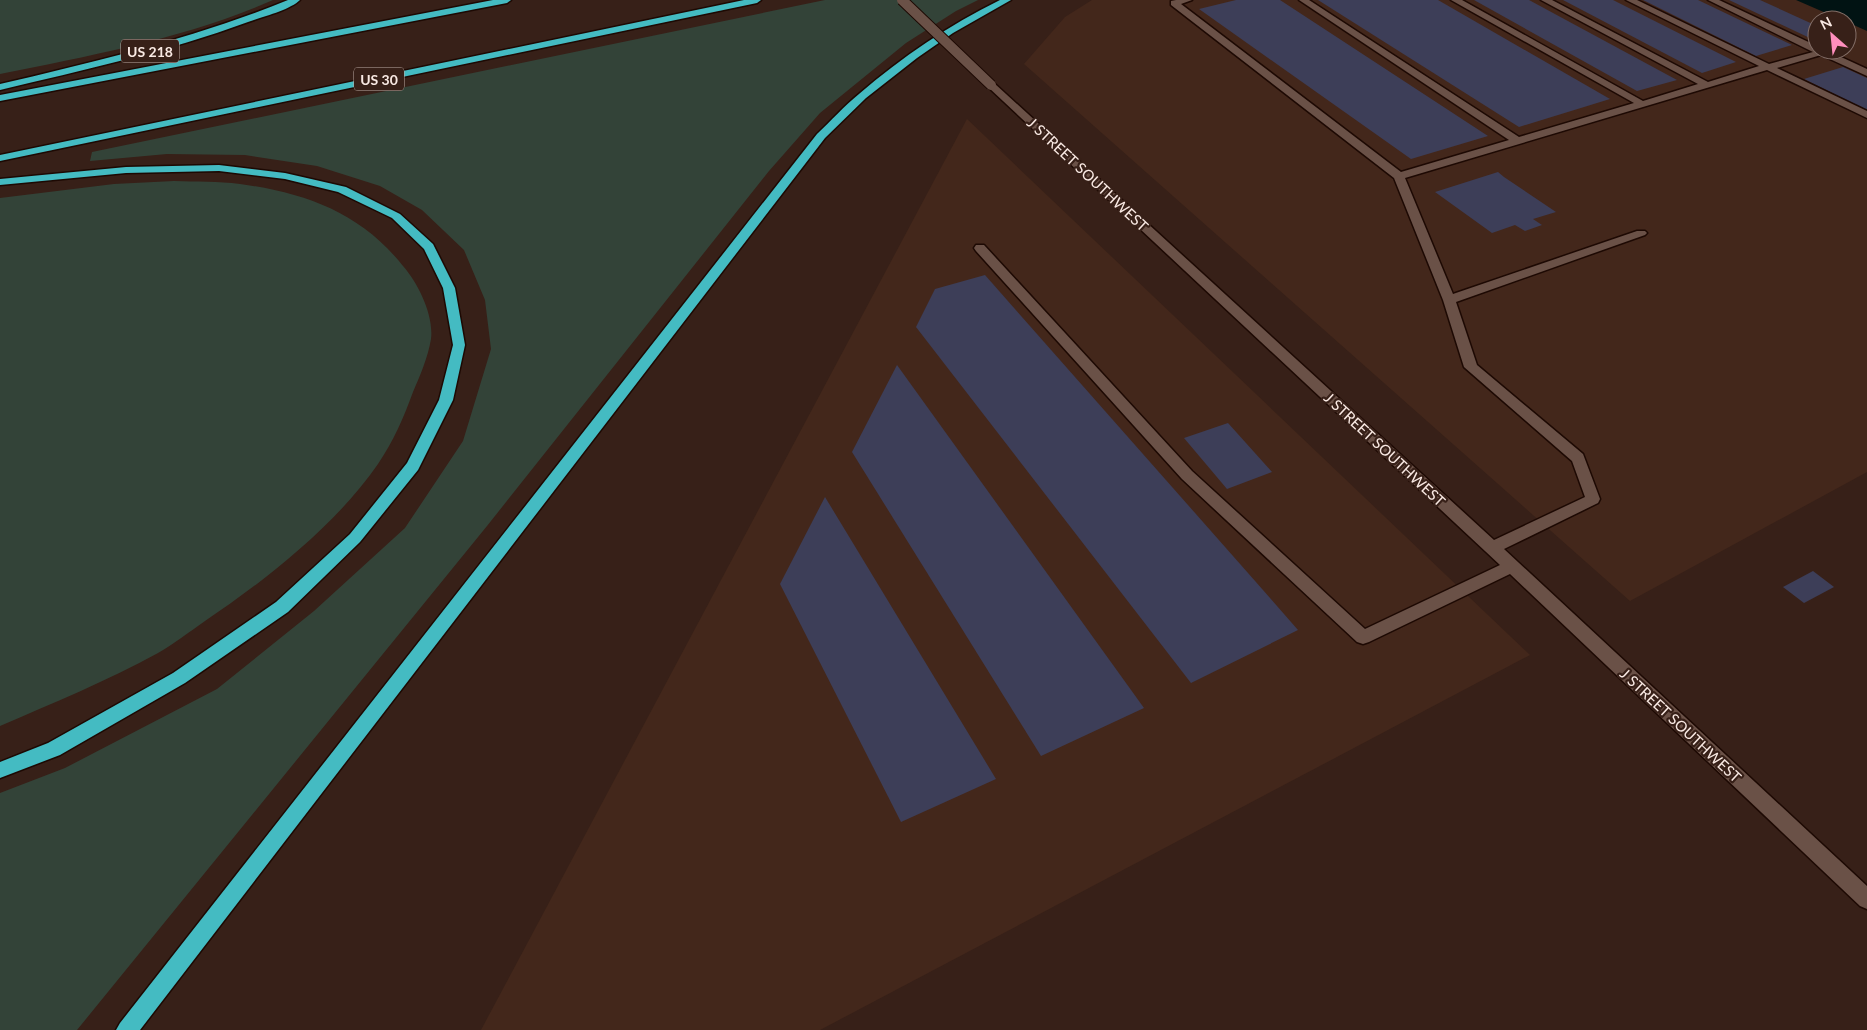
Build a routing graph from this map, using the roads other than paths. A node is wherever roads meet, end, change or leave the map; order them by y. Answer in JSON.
{"nodes":[{"id":1,"x":296,"y":0,"type":"edge"},
{"id":2,"x":507,"y":0,"type":"edge"},
{"id":3,"x":757,"y":0,"type":"edge"},
{"id":4,"x":902,"y":0,"type":"edge"},
{"id":5,"x":1007,"y":0,"type":"edge"},
{"id":6,"x":1188,"y":0,"type":"edge"},
{"id":7,"x":1303,"y":0,"type":"edge"},
{"id":8,"x":1454,"y":0,"type":"edge"},
{"id":9,"x":1545,"y":0,"type":"edge"},
{"id":10,"x":1630,"y":0,"type":"edge"},
{"id":11,"x":1712,"y":0,"type":"edge"},
{"id":12,"x":1807,"y":44,"type":"edge"},
{"id":13,"x":1807,"y":54,"type":"edge"},
{"id":14,"x":1840,"y":60,"type":"edge"},
{"id":15,"x":1768,"y":67,"type":"junction"},
{"id":16,"x":1867,"y":73,"type":"edge"},
{"id":17,"x":1707,"y":85,"type":"junction"},
{"id":18,"x":0,"y":87,"type":"edge"},
{"id":19,"x":0,"y":98,"type":"edge"},
{"id":20,"x":1642,"y":104,"type":"junction"},
{"id":21,"x":1867,"y":115,"type":"edge"},
{"id":22,"x":1517,"y":141,"type":"junction"},
{"id":23,"x":0,"y":158,"type":"edge"},
{"id":24,"x":1400,"y":176,"type":"junction"},
{"id":25,"x":0,"y":182,"type":"edge"},
{"id":26,"x":1641,"y":233,"type":"dead end"},
{"id":27,"x":980,"y":248,"type":"dead end"},
{"id":28,"x":1449,"y":300,"type":"junction"},
{"id":29,"x":1492,"y":548,"type":"junction"},
{"id":30,"x":1512,"y":566,"type":"junction"},
{"id":31,"x":0,"y":770,"type":"edge"},
{"id":32,"x":1867,"y":899,"type":"edge"},
{"id":33,"x":127,"y":1030,"type":"edge"}],
"edges":[{"from":1,"to":18,"type":"highway","number":"US 218"},
{"from":2,"to":19,"type":"highway"},
{"from":3,"to":23,"type":"highway","number":"US 30"},
{"from":4,"to":29,"type":"street","name":"J STREET SOUTHWEST","bridge":true},
{"from":5,"to":33,"type":"highway"},
{"from":6,"to":24,"type":"street"},
{"from":7,"to":22,"type":"street"},
{"from":8,"to":20,"type":"street"},
{"from":9,"to":17,"type":"street"},
{"from":10,"to":15,"type":"street"},
{"from":11,"to":12,"type":"street"},
{"from":13,"to":15,"type":"street"},
{"from":14,"to":16,"type":"street"},
{"from":15,"to":17,"type":"street"},
{"from":15,"to":21,"type":"street"},
{"from":17,"to":20,"type":"street"},
{"from":20,"to":22,"type":"street"},
{"from":22,"to":24,"type":"street"},
{"from":24,"to":28,"type":"street"},
{"from":25,"to":31,"type":"highway"},
{"from":26,"to":28,"type":"street"},
{"from":27,"to":30,"type":"street"},
{"from":28,"to":29,"type":"street"},
{"from":29,"to":30,"type":"street","name":"J STREET SOUTHWEST"},
{"from":30,"to":32,"type":"street","name":"J STREET SOUTHWEST"}]}
